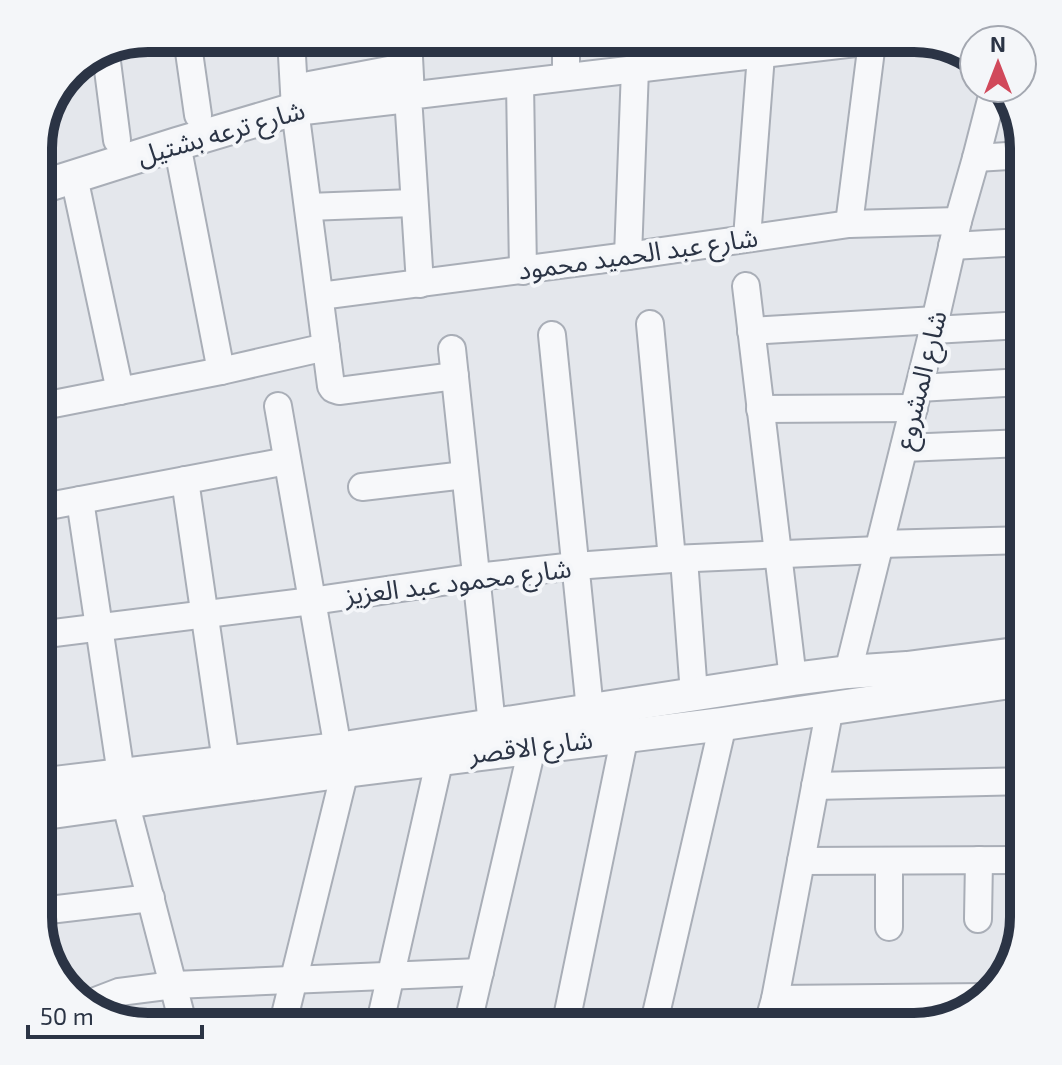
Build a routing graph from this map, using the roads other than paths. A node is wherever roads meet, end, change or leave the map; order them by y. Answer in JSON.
{"nodes":[{"id":1,"x":189,"y":52,"type":"edge"},
{"id":2,"x":292,"y":52,"type":"edge"},
{"id":3,"x":405,"y":52,"type":"edge"},
{"id":4,"x":566,"y":52,"type":"edge"},
{"id":5,"x":667,"y":52,"type":"edge"},
{"id":6,"x":751,"y":52,"type":"edge"},
{"id":7,"x":770,"y":52,"type":"edge"},
{"id":8,"x":859,"y":52,"type":"edge"},
{"id":9,"x":107,"y":61,"type":"edge"},
{"id":10,"x":667,"y":65,"type":"junction"},
{"id":11,"x":635,"y":69,"type":"junction"},
{"id":12,"x":566,"y":77,"type":"junction"},
{"id":13,"x":406,"y":83,"type":"junction"},
{"id":14,"x":520,"y":83,"type":"junction"},
{"id":15,"x":295,"y":100,"type":"junction"},
{"id":16,"x":990,"y":104,"type":"edge"},
{"id":17,"x":198,"y":115,"type":"junction"},
{"id":18,"x":117,"y":140,"type":"junction"},
{"id":19,"x":177,"y":144,"type":"junction"},
{"id":20,"x":1010,"y":156,"type":"edge"},
{"id":21,"x":976,"y":158,"type":"junction"},
{"id":22,"x":52,"y":161,"type":"edge"},
{"id":23,"x":52,"y":169,"type":"edge"},
{"id":24,"x":74,"y":177,"type":"junction"},
{"id":25,"x":413,"y":203,"type":"junction"},
{"id":26,"x":308,"y":207,"type":"junction"},
{"id":27,"x":849,"y":224,"type":"junction"},
{"id":28,"x":955,"y":234,"type":"junction"},
{"id":29,"x":747,"y":238,"type":"junction"},
{"id":30,"x":1010,"y":240,"type":"edge"},
{"id":31,"x":628,"y":256,"type":"junction"},
{"id":32,"x":523,"y":271,"type":"junction"},
{"id":33,"x":420,"y":284,"type":"junction"},
{"id":34,"x":746,"y":286,"type":"dead end"},
{"id":35,"x":320,"y":296,"type":"junction"},
{"id":36,"x":650,"y":324,"type":"dead end"},
{"id":37,"x":935,"y":325,"type":"junction"},
{"id":38,"x":1010,"y":325,"type":"edge"},
{"id":39,"x":751,"y":331,"type":"junction"},
{"id":40,"x":552,"y":335,"type":"dead end"},
{"id":41,"x":326,"y":347,"type":"junction"},
{"id":42,"x":452,"y":349,"type":"dead end"},
{"id":43,"x":221,"y":371,"type":"junction"},
{"id":44,"x":455,"y":376,"type":"junction"},
{"id":45,"x":1010,"y":384,"type":"edge"},
{"id":46,"x":120,"y":391,"type":"junction"},
{"id":47,"x":917,"y":398,"type":"junction"},
{"id":48,"x":52,"y":404,"type":"edge"},
{"id":49,"x":278,"y":406,"type":"dead end"},
{"id":50,"x":760,"y":409,"type":"junction"},
{"id":51,"x":1010,"y":444,"type":"edge"},
{"id":52,"x":904,"y":448,"type":"junction"},
{"id":53,"x":287,"y":461,"type":"junction"},
{"id":54,"x":465,"y":475,"type":"junction"},
{"id":55,"x":185,"y":480,"type":"junction"},
{"id":56,"x":362,"y":487,"type":"dead end"},
{"id":57,"x":80,"y":500,"type":"junction"},
{"id":58,"x":52,"y":505,"type":"edge"},
{"id":59,"x":1010,"y":541,"type":"edge"},
{"id":60,"x":880,"y":547,"type":"junction"},
{"id":61,"x":778,"y":555,"type":"junction"},
{"id":62,"x":678,"y":559,"type":"junction"},
{"id":63,"x":575,"y":566,"type":"junction"},
{"id":64,"x":476,"y":577,"type":"junction"},
{"id":65,"x":312,"y":601,"type":"junction"},
{"id":66,"x":205,"y":614,"type":"junction"},
{"id":67,"x":98,"y":627,"type":"junction"},
{"id":68,"x":52,"y":633,"type":"edge"},
{"id":69,"x":1010,"y":655,"type":"edge"},
{"id":70,"x":848,"y":672,"type":"junction"},
{"id":71,"x":793,"y":679,"type":"junction"},
{"id":72,"x":1010,"y":682,"type":"edge"},
{"id":73,"x":694,"y":694,"type":"junction"},
{"id":74,"x":830,"y":707,"type":"junction"},
{"id":75,"x":590,"y":710,"type":"junction"},
{"id":76,"x":723,"y":724,"type":"junction"},
{"id":77,"x":492,"y":725,"type":"junction"},
{"id":78,"x":625,"y":735,"type":"junction"},
{"id":79,"x":532,"y":748,"type":"junction"},
{"id":80,"x":440,"y":758,"type":"junction"},
{"id":81,"x":341,"y":760,"type":"junction"},
{"id":82,"x":226,"y":762,"type":"junction"},
{"id":83,"x":1010,"y":781,"type":"edge"},
{"id":84,"x":52,"y":785,"type":"edge"},
{"id":85,"x":815,"y":786,"type":"junction"},
{"id":86,"x":123,"y":788,"type":"junction"},
{"id":87,"x":52,"y":810,"type":"edge"},
{"id":88,"x":979,"y":860,"type":"junction"},
{"id":89,"x":1010,"y":860,"type":"edge"},
{"id":90,"x":801,"y":861,"type":"junction"},
{"id":91,"x":889,"y":861,"type":"junction"},
{"id":92,"x":151,"y":898,"type":"junction"},
{"id":93,"x":52,"y":910,"type":"edge"},
{"id":94,"x":978,"y":919,"type":"dead end"},
{"id":95,"x":889,"y":927,"type":"dead end"},
{"id":96,"x":480,"y":972,"type":"junction"},
{"id":97,"x":391,"y":976,"type":"junction"},
{"id":98,"x":294,"y":979,"type":"junction"},
{"id":99,"x":174,"y":985,"type":"junction"},
{"id":100,"x":966,"y":997,"type":"edge"},
{"id":101,"x":775,"y":999,"type":"junction"},
{"id":102,"x":99,"y":1000,"type":"edge"},
{"id":103,"x":181,"y":1013,"type":"edge"},
{"id":104,"x":286,"y":1013,"type":"edge"},
{"id":105,"x":382,"y":1013,"type":"edge"},
{"id":106,"x":470,"y":1013,"type":"edge"},
{"id":107,"x":576,"y":1013,"type":"edge"},
{"id":108,"x":656,"y":1013,"type":"edge"},
{"id":109,"x":771,"y":1013,"type":"edge"}],
"edges":[{"from":1,"to":17,"type":"street"},
{"from":2,"to":15,"type":"street"},
{"from":3,"to":13,"type":"street"},
{"from":4,"to":12,"type":"street"},
{"from":5,"to":10,"type":"street"},
{"from":6,"to":10,"type":"street","name":"شارع ترعه بشتيل"},
{"from":7,"to":29,"type":"street"},
{"from":8,"to":27,"type":"street"},
{"from":9,"to":18,"type":"street"},
{"from":10,"to":11,"type":"street","name":"شارع ترعه بشتيل"},
{"from":11,"to":12,"type":"street","name":"شارع ترعه بشتيل"},
{"from":11,"to":31,"type":"street"},
{"from":12,"to":14,"type":"street","name":"شارع ترعه بشتيل"},
{"from":13,"to":14,"type":"street","name":"شارع ترعه بشتيل"},
{"from":13,"to":15,"type":"street","name":"شارع ترعه بشتيل"},
{"from":13,"to":25,"type":"street"},
{"from":14,"to":32,"type":"street"},
{"from":15,"to":17,"type":"street","name":"شارع ترعه بشتيل"},
{"from":15,"to":19,"type":"street","name":"شارع ترعه بشتيل"},
{"from":15,"to":26,"type":"street"},
{"from":16,"to":21,"type":"street","name":"شارع المشروع"},
{"from":17,"to":18,"type":"street","name":"شارع ترعه بشتيل"},
{"from":18,"to":22,"type":"street","name":"شارع ترعه بشتيل"},
{"from":19,"to":24,"type":"street","name":"شارع ترعه بشتيل"},
{"from":19,"to":43,"type":"street"},
{"from":20,"to":21,"type":"street"},
{"from":21,"to":28,"type":"street","name":"شارع المشروع"},
{"from":23,"to":24,"type":"street","name":"شارع ترعه بشتيل"},
{"from":24,"to":46,"type":"street"},
{"from":25,"to":26,"type":"street"},
{"from":25,"to":33,"type":"street"},
{"from":26,"to":35,"type":"street"},
{"from":27,"to":28,"type":"street","name":"شارع عبد الحميد محمود"},
{"from":27,"to":29,"type":"street","name":"شارع عبد الحميد محمود"},
{"from":28,"to":30,"type":"street","name":"شارع عبد الحميد محمود"},
{"from":28,"to":37,"type":"street","name":"شارع المشروع"},
{"from":29,"to":31,"type":"street","name":"شارع عبد الحميد محمود"},
{"from":31,"to":32,"type":"street","name":"شارع عبد الحميد محمود"},
{"from":32,"to":33,"type":"street","name":"شارع عبد الحميد محمود"},
{"from":33,"to":35,"type":"street","name":"شارع عبد الحميد محمود"},
{"from":34,"to":39,"type":"street"},
{"from":35,"to":41,"type":"street"},
{"from":36,"to":62,"type":"street"},
{"from":37,"to":38,"type":"street"},
{"from":37,"to":39,"type":"street"},
{"from":37,"to":47,"type":"street","name":"شارع المشروع"},
{"from":39,"to":50,"type":"street"},
{"from":40,"to":63,"type":"street"},
{"from":41,"to":43,"type":"street"},
{"from":41,"to":44,"type":"street"},
{"from":42,"to":44,"type":"street"},
{"from":43,"to":46,"type":"street"},
{"from":44,"to":54,"type":"street"},
{"from":45,"to":47,"type":"street"},
{"from":46,"to":48,"type":"street"},
{"from":47,"to":50,"type":"street"},
{"from":47,"to":52,"type":"street","name":"شارع المشروع"},
{"from":49,"to":53,"type":"street"},
{"from":50,"to":61,"type":"street"},
{"from":51,"to":52,"type":"street"},
{"from":52,"to":60,"type":"street","name":"شارع المشروع"},
{"from":53,"to":55,"type":"street"},
{"from":53,"to":65,"type":"street"},
{"from":54,"to":56,"type":"street"},
{"from":54,"to":64,"type":"street"},
{"from":55,"to":57,"type":"street"},
{"from":55,"to":66,"type":"street"},
{"from":57,"to":58,"type":"street"},
{"from":57,"to":67,"type":"street"},
{"from":59,"to":60,"type":"street","name":"شارع محمود عبد العزيز"},
{"from":60,"to":61,"type":"street","name":"شارع محمود عبد العزيز"},
{"from":60,"to":70,"type":"street","name":"شارع المشروع"},
{"from":61,"to":62,"type":"street","name":"شارع محمود عبد العزيز"},
{"from":61,"to":71,"type":"street"},
{"from":62,"to":63,"type":"street","name":"شارع محمود عبد العزيز"},
{"from":62,"to":73,"type":"street"},
{"from":63,"to":64,"type":"street","name":"شارع محمود عبد العزيز"},
{"from":63,"to":75,"type":"street"},
{"from":64,"to":65,"type":"street","name":"شارع محمود عبد العزيز"},
{"from":64,"to":77,"type":"street"},
{"from":65,"to":66,"type":"street","name":"شارع محمود عبد العزيز"},
{"from":65,"to":81,"type":"street"},
{"from":66,"to":67,"type":"street","name":"شارع محمود عبد العزيز"},
{"from":66,"to":82,"type":"street"},
{"from":67,"to":68,"type":"street","name":"شارع محمود عبد العزيز"},
{"from":67,"to":86,"type":"street"},
{"from":69,"to":70,"type":"street","name":"شارع الاقصر"},
{"from":70,"to":71,"type":"street","name":"شارع الاقصر"},
{"from":71,"to":73,"type":"street","name":"شارع الاقصر"},
{"from":72,"to":74,"type":"street","name":"شارع الاقصر"},
{"from":73,"to":75,"type":"street","name":"شارع الاقصر"},
{"from":74,"to":76,"type":"street","name":"شارع الاقصر"},
{"from":74,"to":85,"type":"street"},
{"from":75,"to":77,"type":"street","name":"شارع الاقصر"},
{"from":76,"to":78,"type":"street","name":"شارع الاقصر"},
{"from":76,"to":108,"type":"street"},
{"from":77,"to":81,"type":"street","name":"شارع الاقصر"},
{"from":78,"to":79,"type":"street","name":"شارع الاقصر"},
{"from":78,"to":107,"type":"street"},
{"from":79,"to":80,"type":"street","name":"شارع الاقصر"},
{"from":79,"to":96,"type":"street"},
{"from":80,"to":81,"type":"street","name":"شارع الاقصر"},
{"from":80,"to":97,"type":"street"},
{"from":81,"to":82,"type":"street","name":"شارع الاقصر"},
{"from":81,"to":86,"type":"street","name":"شارع الاقصر"},
{"from":81,"to":98,"type":"street"},
{"from":82,"to":86,"type":"street","name":"شارع الاقصر"},
{"from":83,"to":85,"type":"street"},
{"from":84,"to":86,"type":"street","name":"شارع الاقصر"},
{"from":85,"to":90,"type":"street"},
{"from":86,"to":87,"type":"street","name":"شارع الاقصر"},
{"from":86,"to":92,"type":"street"},
{"from":88,"to":89,"type":"street"},
{"from":88,"to":91,"type":"street"},
{"from":88,"to":94,"type":"street"},
{"from":90,"to":91,"type":"street"},
{"from":90,"to":101,"type":"street"},
{"from":91,"to":95,"type":"street"},
{"from":92,"to":93,"type":"street"},
{"from":92,"to":99,"type":"street"},
{"from":96,"to":97,"type":"street"},
{"from":96,"to":106,"type":"street"},
{"from":97,"to":98,"type":"street"},
{"from":97,"to":105,"type":"street"},
{"from":98,"to":99,"type":"street"},
{"from":98,"to":104,"type":"street"},
{"from":99,"to":102,"type":"street"},
{"from":99,"to":103,"type":"street"},
{"from":100,"to":101,"type":"street"},
{"from":101,"to":109,"type":"street"}]}
